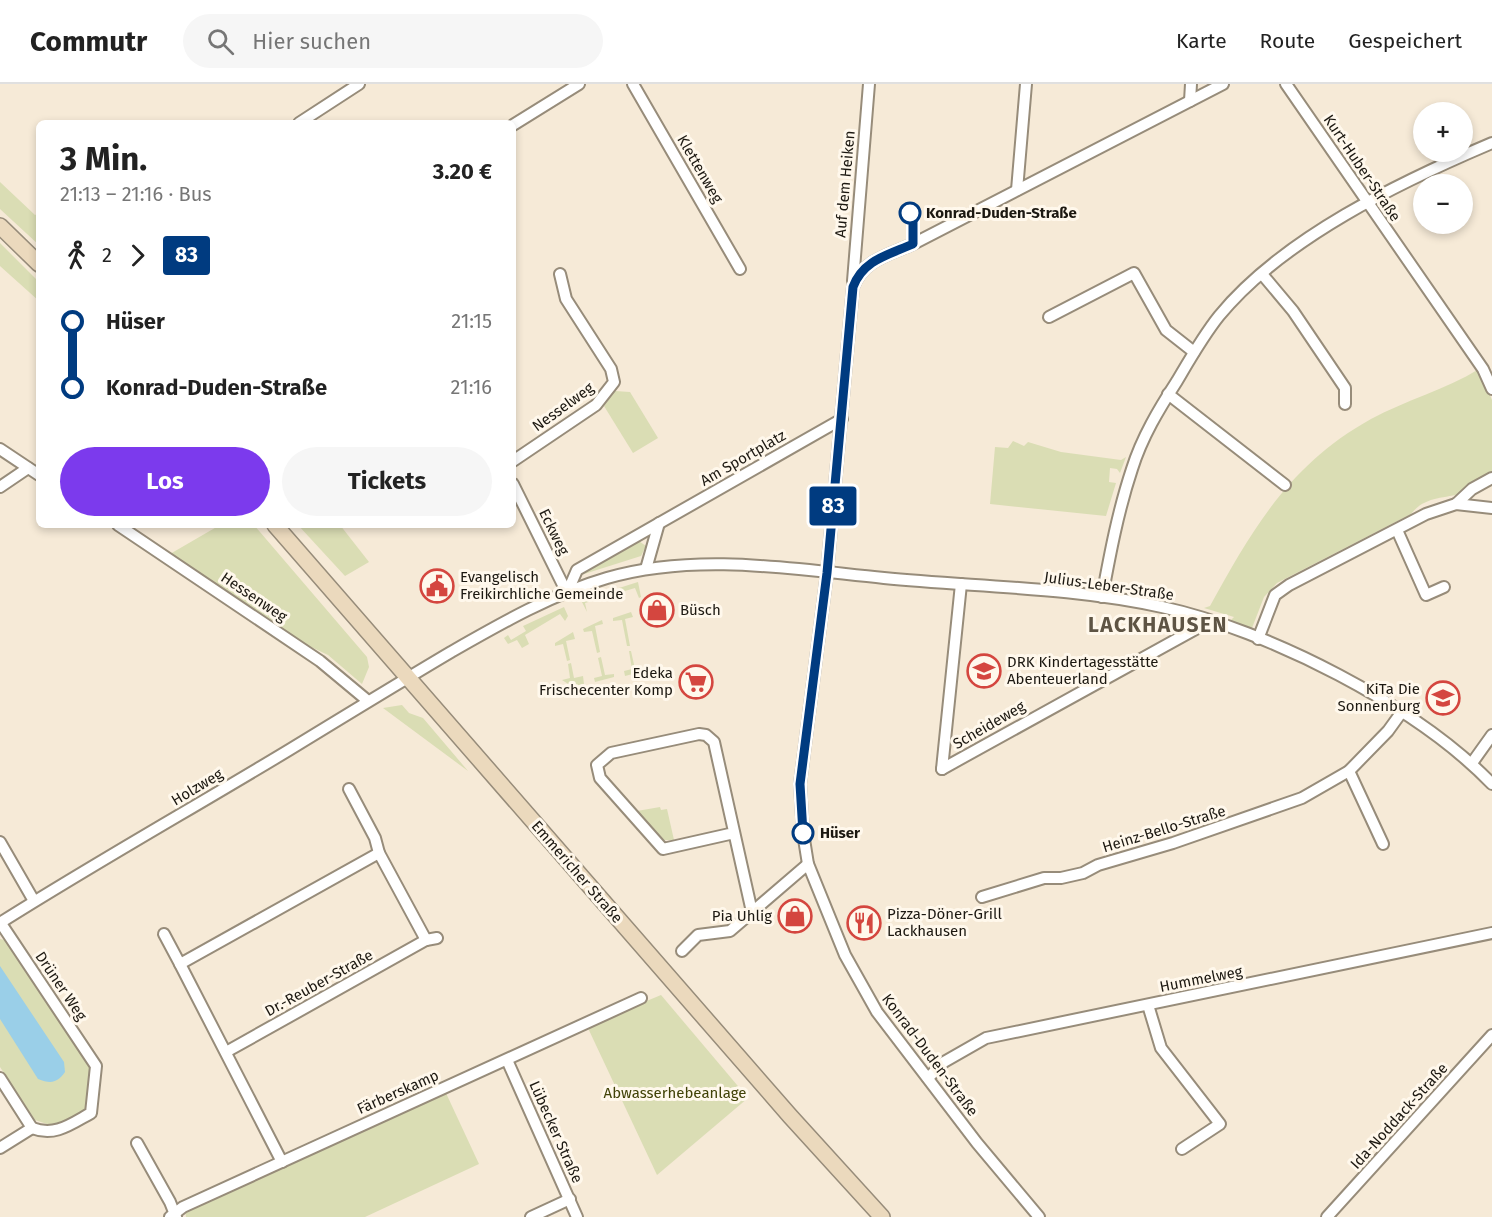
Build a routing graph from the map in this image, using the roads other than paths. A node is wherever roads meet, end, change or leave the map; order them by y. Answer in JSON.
{"nodes":[{"id":1,"x":359,"y":84,"type":"edge"},
{"id":2,"x":579,"y":84,"type":"edge"},
{"id":3,"x":633,"y":84,"type":"edge"},
{"id":4,"x":869,"y":84,"type":"edge"},
{"id":5,"x":1026,"y":84,"type":"edge"},
{"id":6,"x":1191,"y":84,"type":"edge"},
{"id":7,"x":1222,"y":84,"type":"edge"},
{"id":8,"x":1286,"y":84,"type":"edge"},
{"id":9,"x":1190,"y":101,"type":"junction"},
{"id":10,"x":314,"y":119,"type":"edge"},
{"id":11,"x":516,"y":123,"type":"edge"},
{"id":12,"x":1492,"y":143,"type":"edge"},
{"id":13,"x":1017,"y":190,"type":"junction"},
{"id":14,"x":1367,"y":204,"type":"junction"},
{"id":15,"x":0,"y":226,"type":"edge"},
{"id":16,"x":35,"y":260,"type":"edge"},
{"id":17,"x":740,"y":268,"type":"dead end"},
{"id":18,"x":560,"y":274,"type":"dead end"},
{"id":19,"x":1262,"y":274,"type":"junction"},
{"id":20,"x":853,"y":287,"type":"junction"},
{"id":21,"x":1048,"y":317,"type":"dead end"},
{"id":22,"x":1194,"y":352,"type":"junction"},
{"id":23,"x":1492,"y":389,"type":"edge"},
{"id":24,"x":1168,"y":394,"type":"junction"},
{"id":25,"x":1345,"y":404,"type":"dead end"},
{"id":26,"x":842,"y":419,"type":"junction"},
{"id":27,"x":0,"y":449,"type":"edge"},
{"id":28,"x":516,"y":459,"type":"edge"},
{"id":29,"x":28,"y":468,"type":"junction"},
{"id":30,"x":36,"y":473,"type":"edge"},
{"id":31,"x":1492,"y":478,"type":"edge"},
{"id":32,"x":1285,"y":485,"type":"dead end"},
{"id":33,"x":0,"y":486,"type":"edge"},
{"id":34,"x":516,"y":490,"type":"edge"},
{"id":35,"x":1456,"y":504,"type":"junction"},
{"id":36,"x":1492,"y":508,"type":"edge"},
{"id":37,"x":659,"y":523,"type":"junction"},
{"id":38,"x":122,"y":528,"type":"edge"},
{"id":39,"x":277,"y":528,"type":"edge"},
{"id":40,"x":1397,"y":530,"type":"junction"},
{"id":41,"x":646,"y":569,"type":"junction"},
{"id":42,"x":827,"y":573,"type":"junction"},
{"id":43,"x":961,"y":584,"type":"junction"},
{"id":44,"x":1444,"y":588,"type":"dead end"},
{"id":45,"x":567,"y":593,"type":"junction"},
{"id":46,"x":1102,"y":597,"type":"junction"},
{"id":47,"x":1210,"y":621,"type":"junction"},
{"id":48,"x":1258,"y":639,"type":"junction"},
{"id":49,"x":409,"y":677,"type":"junction"},
{"id":50,"x":368,"y":701,"type":"junction"},
{"id":51,"x":1401,"y":713,"type":"junction"},
{"id":52,"x":1492,"y":735,"type":"edge"},
{"id":53,"x":1472,"y":763,"type":"junction"},
{"id":54,"x":1350,"y":771,"type":"junction"},
{"id":55,"x":1492,"y":784,"type":"edge"},
{"id":56,"x":349,"y":789,"type":"dead end"},
{"id":57,"x":734,"y":833,"type":"junction"},
{"id":58,"x":0,"y":842,"type":"edge"},
{"id":59,"x":1383,"y":844,"type":"dead end"},
{"id":60,"x":379,"y":853,"type":"junction"},
{"id":61,"x":808,"y":864,"type":"junction"},
{"id":62,"x":982,"y":897,"type":"dead end"},
{"id":63,"x":34,"y":901,"type":"junction"},
{"id":64,"x":752,"y":912,"type":"junction"},
{"id":65,"x":0,"y":923,"type":"edge"},
{"id":66,"x":1492,"y":933,"type":"edge"},
{"id":67,"x":164,"y":934,"type":"dead end"},
{"id":68,"x":682,"y":951,"type":"dead end"},
{"id":69,"x":180,"y":964,"type":"junction"},
{"id":70,"x":640,"y":998,"type":"dead end"},
{"id":71,"x":1148,"y":1005,"type":"junction"},
{"id":72,"x":1492,"y":1035,"type":"edge"},
{"id":73,"x":226,"y":1052,"type":"junction"},
{"id":74,"x":507,"y":1060,"type":"junction"},
{"id":75,"x":0,"y":1078,"type":"edge"},
{"id":76,"x":928,"y":1078,"type":"junction"},
{"id":77,"x":32,"y":1128,"type":"junction"},
{"id":78,"x":137,"y":1143,"type":"dead end"},
{"id":79,"x":0,"y":1148,"type":"edge"},
{"id":80,"x":1182,"y":1149,"type":"dead end"},
{"id":81,"x":282,"y":1162,"type":"junction"},
{"id":82,"x":570,"y":1199,"type":"junction"},
{"id":83,"x":174,"y":1216,"type":"edge"},
{"id":84,"x":531,"y":1217,"type":"edge"},
{"id":85,"x":577,"y":1217,"type":"edge"},
{"id":86,"x":882,"y":1217,"type":"edge"},
{"id":87,"x":1039,"y":1217,"type":"edge"},
{"id":88,"x":1327,"y":1217,"type":"edge"}],
"edges":[{"from":1,"to":10,"type":"street"},
{"from":2,"to":11,"type":"street"},
{"from":3,"to":17,"type":"street","name":"Klettenweg"},
{"from":4,"to":20,"type":"street","name":"Auf dem Heiken"},
{"from":5,"to":13,"type":"street"},
{"from":6,"to":9,"type":"street"},
{"from":7,"to":9,"type":"street"},
{"from":8,"to":14,"type":"street","name":"Kurt-Huber-Straße"},
{"from":9,"to":13,"type":"street"},
{"from":12,"to":14,"type":"street"},
{"from":13,"to":20,"type":"street"},
{"from":14,"to":19,"type":"street"},
{"from":14,"to":23,"type":"street","name":"Kurt-Huber-Straße"},
{"from":15,"to":16,"type":"main road"},
{"from":18,"to":28,"type":"street","name":"Nesselweg"},
{"from":19,"to":22,"type":"street"},
{"from":19,"to":25,"type":"street"},
{"from":20,"to":26,"type":"street","name":"Konrad-Duden-Straße"},
{"from":21,"to":22,"type":"street"},
{"from":22,"to":24,"type":"street"},
{"from":24,"to":32,"type":"street"},
{"from":24,"to":46,"type":"street"},
{"from":26,"to":37,"type":"street","name":"Am Sportplatz"},
{"from":26,"to":42,"type":"street","name":"Konrad-Duden-Straße"},
{"from":27,"to":29,"type":"street"},
{"from":29,"to":30,"type":"street"},
{"from":29,"to":33,"type":"street"},
{"from":31,"to":35,"type":"street"},
{"from":34,"to":45,"type":"street","name":"Eckweg"},
{"from":35,"to":36,"type":"street"},
{"from":35,"to":40,"type":"street"},
{"from":37,"to":41,"type":"street"},
{"from":37,"to":45,"type":"street","name":"Am Sportplatz"},
{"from":38,"to":50,"type":"street","name":"Hessenweg"},
{"from":39,"to":49,"type":"main road","name":"Emmericher Straße"},
{"from":40,"to":44,"type":"street"},
{"from":40,"to":48,"type":"street"},
{"from":41,"to":42,"type":"street","name":"Julius-Leber-Straße"},
{"from":41,"to":45,"type":"street","name":"Julius-Leber-Straße"},
{"from":42,"to":43,"type":"street","name":"Julius-Leber-Straße"},
{"from":42,"to":61,"type":"street","name":"Konrad-Duden-Straße"},
{"from":43,"to":46,"type":"street","name":"Julius-Leber-Straße"},
{"from":43,"to":47,"type":"street","name":"Scheideweg"},
{"from":45,"to":49,"type":"street","name":"Julius-Leber-Straße"},
{"from":46,"to":47,"type":"street","name":"Julius-Leber-Straße"},
{"from":47,"to":48,"type":"street","name":"Julius-Leber-Straße"},
{"from":48,"to":51,"type":"street","name":"Julius-Leber-Straße"},
{"from":49,"to":50,"type":"street","name":"Holzweg"},
{"from":49,"to":86,"type":"main road","name":"Emmericher Straße"},
{"from":50,"to":63,"type":"street","name":"Holzweg"},
{"from":51,"to":53,"type":"street","name":"Julius-Leber-Straße"},
{"from":51,"to":54,"type":"street","name":"Heinz-Bello-Straße"},
{"from":52,"to":53,"type":"street"},
{"from":53,"to":55,"type":"street","name":"Julius-Leber-Straße"},
{"from":54,"to":59,"type":"street"},
{"from":54,"to":62,"type":"street","name":"Heinz-Bello-Straße"},
{"from":56,"to":60,"type":"street","name":"Dr.-Reuber-Straße"},
{"from":57,"to":57,"type":"street"},
{"from":57,"to":64,"type":"street"},
{"from":58,"to":63,"type":"street"},
{"from":60,"to":69,"type":"street"},
{"from":60,"to":73,"type":"street","name":"Dr.-Reuber-Straße"},
{"from":61,"to":64,"type":"street"},
{"from":61,"to":76,"type":"street","name":"Konrad-Duden-Straße"},
{"from":63,"to":65,"type":"street","name":"Holzweg"},
{"from":64,"to":68,"type":"street"},
{"from":65,"to":77,"type":"street","name":"Drüner Weg"},
{"from":66,"to":71,"type":"street","name":"Hummelweg"},
{"from":67,"to":69,"type":"street"},
{"from":69,"to":73,"type":"street"},
{"from":70,"to":74,"type":"street","name":"Färberskamp"},
{"from":71,"to":76,"type":"street","name":"Hummelweg"},
{"from":71,"to":80,"type":"street"},
{"from":72,"to":88,"type":"street","name":"Ida-Noddack-Straße"},
{"from":73,"to":81,"type":"street"},
{"from":74,"to":81,"type":"street","name":"Färberskamp"},
{"from":74,"to":82,"type":"street","name":"Lübecker Straße"},
{"from":75,"to":77,"type":"street"},
{"from":76,"to":87,"type":"street","name":"Konrad-Duden-Straße"},
{"from":77,"to":79,"type":"street"},
{"from":78,"to":83,"type":"street"},
{"from":81,"to":83,"type":"street","name":"Färberskamp"},
{"from":82,"to":84,"type":"street"},
{"from":82,"to":85,"type":"street","name":"Lübecker Straße"}]}
